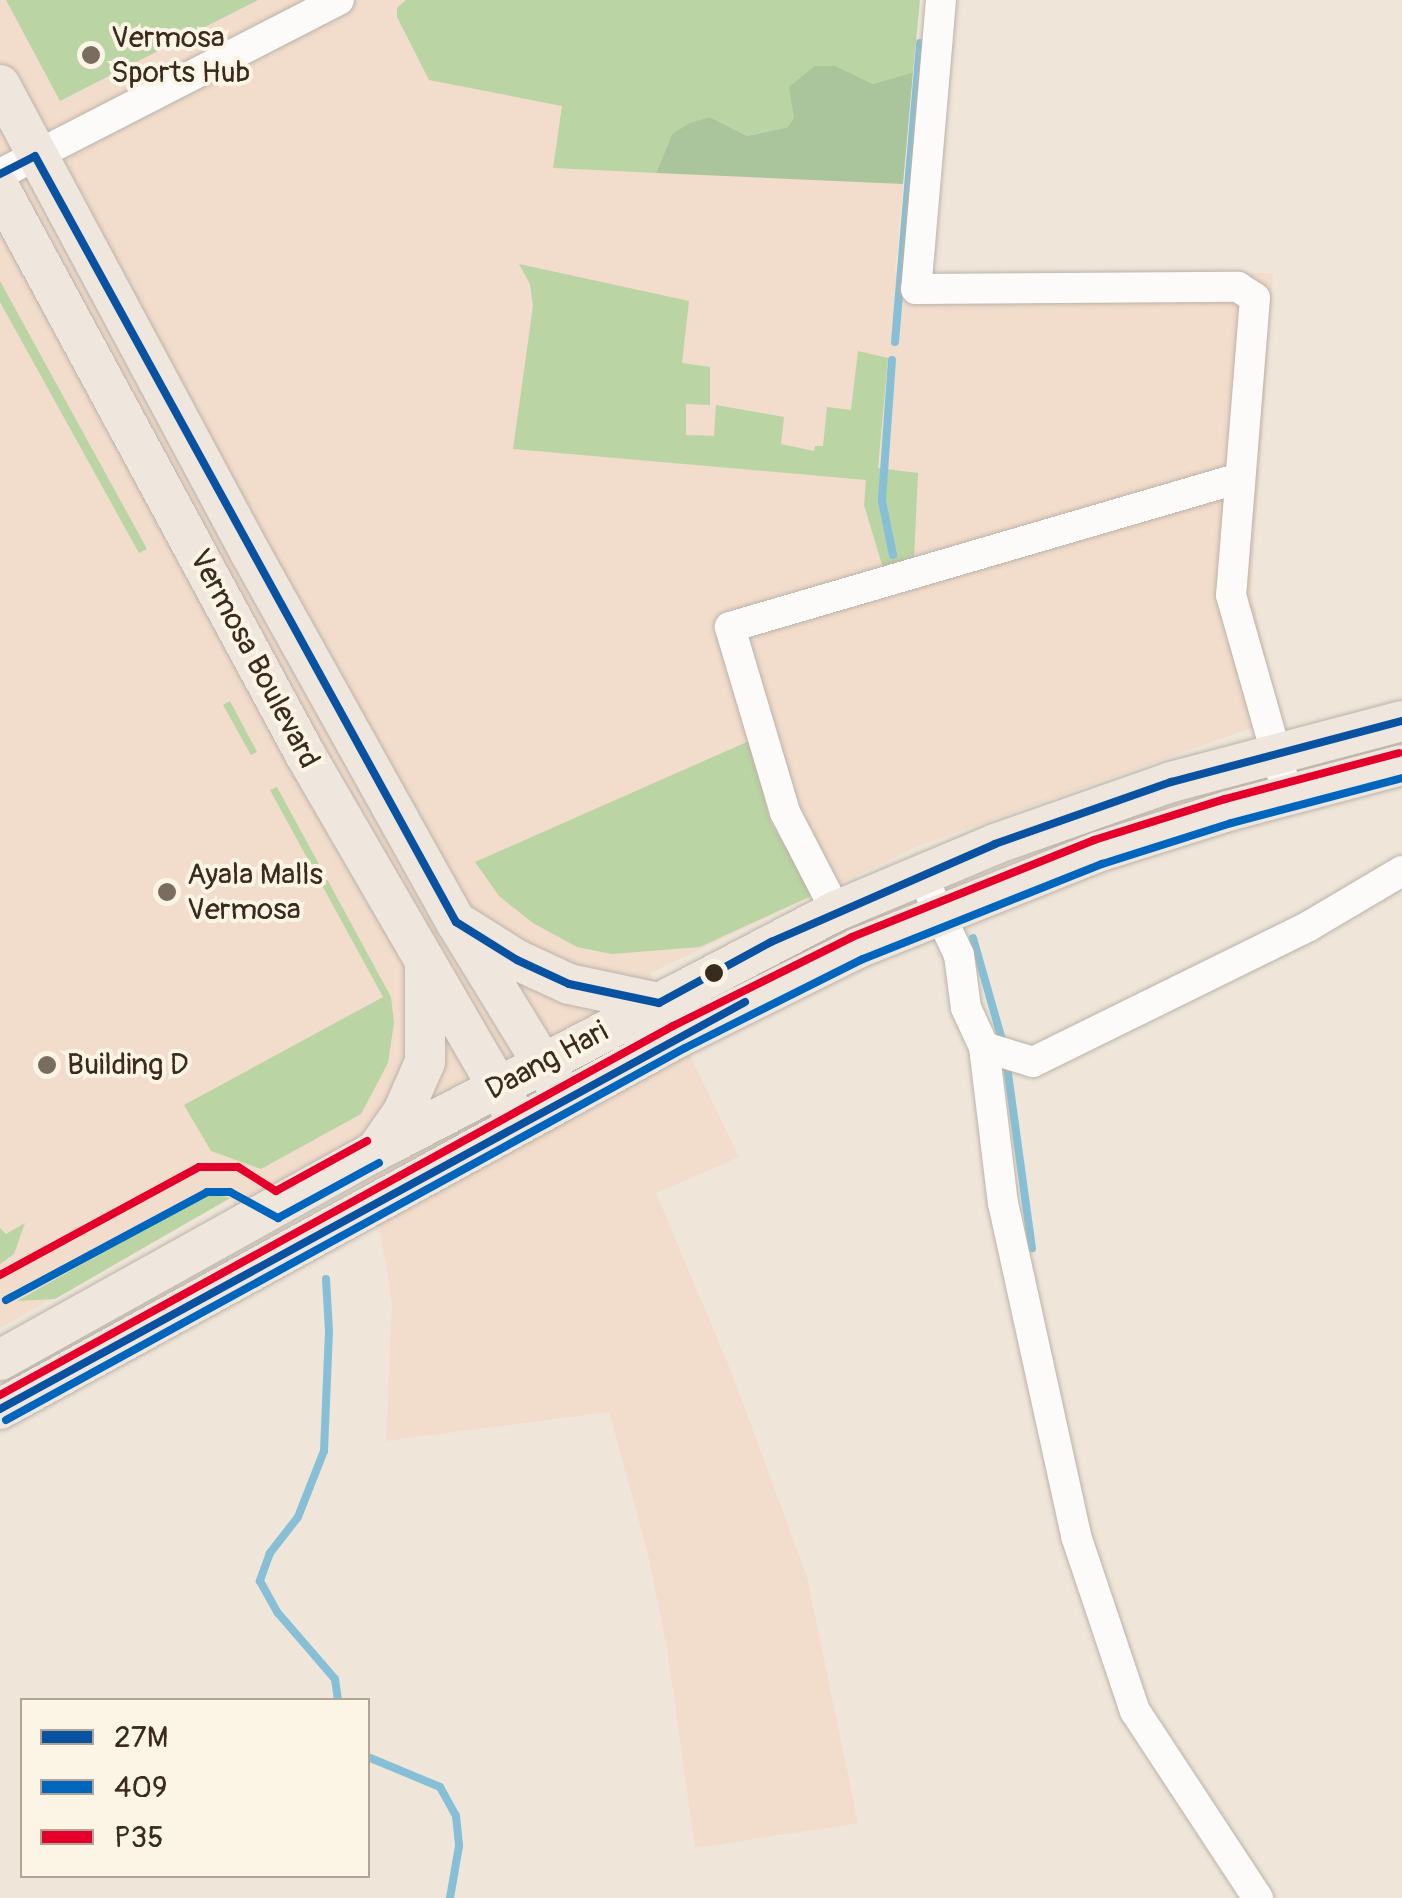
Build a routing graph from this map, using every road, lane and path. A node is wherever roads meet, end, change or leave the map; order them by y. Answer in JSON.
{"nodes":[{"id":1,"x":339,"y":0,"type":"edge"},
{"id":2,"x":941,"y":0,"type":"edge"},
{"id":3,"x":0,"y":85,"type":"edge"},
{"id":4,"x":36,"y":156,"type":"junction"},
{"id":5,"x":0,"y":174,"type":"edge"},
{"id":6,"x":0,"y":188,"type":"edge"},
{"id":7,"x":1240,"y":478,"type":"junction"},
{"id":8,"x":1402,"y":722,"type":"edge"},
{"id":9,"x":1275,"y":754,"type":"junction"},
{"id":10,"x":1402,"y":765,"type":"edge"},
{"id":11,"x":1288,"y":795,"type":"junction"},
{"id":12,"x":1402,"y":870,"type":"edge"},
{"id":13,"x":922,"y":874,"type":"junction"},
{"id":14,"x":836,"y":911,"type":"junction"},
{"id":15,"x":940,"y":912,"type":"junction"},
{"id":16,"x":456,"y":922,"type":"junction"},
{"id":17,"x":424,"y":962,"type":"junction"},
{"id":18,"x":659,"y":1002,"type":"junction"},
{"id":19,"x":984,"y":1047,"type":"junction"},
{"id":20,"x":542,"y":1064,"type":"junction"},
{"id":21,"x":499,"y":1087,"type":"junction"},
{"id":22,"x":564,"y":1099,"type":"junction"},
{"id":23,"x":520,"y":1124,"type":"junction"},
{"id":24,"x":374,"y":1152,"type":"junction"},
{"id":25,"x":0,"y":1360,"type":"edge"},
{"id":26,"x":0,"y":1409,"type":"edge"},
{"id":27,"x":1258,"y":1898,"type":"edge"}],
"edges":[{"from":1,"to":4,"type":"street"},
{"from":2,"to":7,"type":"street"},
{"from":3,"to":4,"type":"main road","name":"Vermosa Boulevard"},
{"from":4,"to":5,"type":"street"},
{"from":4,"to":16,"type":"main road","name":"Vermosa Boulevard"},
{"from":6,"to":17,"type":"main road","name":"Vermosa Boulevard"},
{"from":7,"to":9,"type":"street"},
{"from":7,"to":14,"type":"street"},
{"from":8,"to":9,"type":"main road","name":"Daang Hari"},
{"from":9,"to":11,"type":"street"},
{"from":9,"to":13,"type":"main road","name":"Daang Hari"},
{"from":10,"to":11,"type":"main road","name":"Daang Hari"},
{"from":11,"to":15,"type":"main road","name":"Daang Hari"},
{"from":12,"to":19,"type":"street"},
{"from":13,"to":14,"type":"main road","name":"Daang Hari"},
{"from":13,"to":15,"type":"street"},
{"from":14,"to":18,"type":"main road","name":"Daang Hari"},
{"from":15,"to":19,"type":"street"},
{"from":15,"to":22,"type":"main road","name":"Daang Hari"},
{"from":16,"to":18,"type":"main road"},
{"from":16,"to":20,"type":"main road","name":"Vermosa Boulevard"},
{"from":17,"to":21,"type":"main road","name":"Vermosa Boulevard"},
{"from":17,"to":24,"type":"main road"},
{"from":18,"to":20,"type":"main road","name":"Daang Hari"},
{"from":19,"to":27,"type":"street"},
{"from":20,"to":21,"type":"main road","name":"Daang Hari"},
{"from":20,"to":22,"type":"main road","name":"Vermosa Boulevard"},
{"from":21,"to":23,"type":"main road","name":"Vermosa Boulevard"},
{"from":21,"to":24,"type":"main road","name":"Daang Hari"},
{"from":22,"to":23,"type":"main road","name":"Daang Hari"},
{"from":23,"to":26,"type":"main road","name":"Daang Hari"},
{"from":24,"to":25,"type":"main road","name":"Daang Hari"}]}
